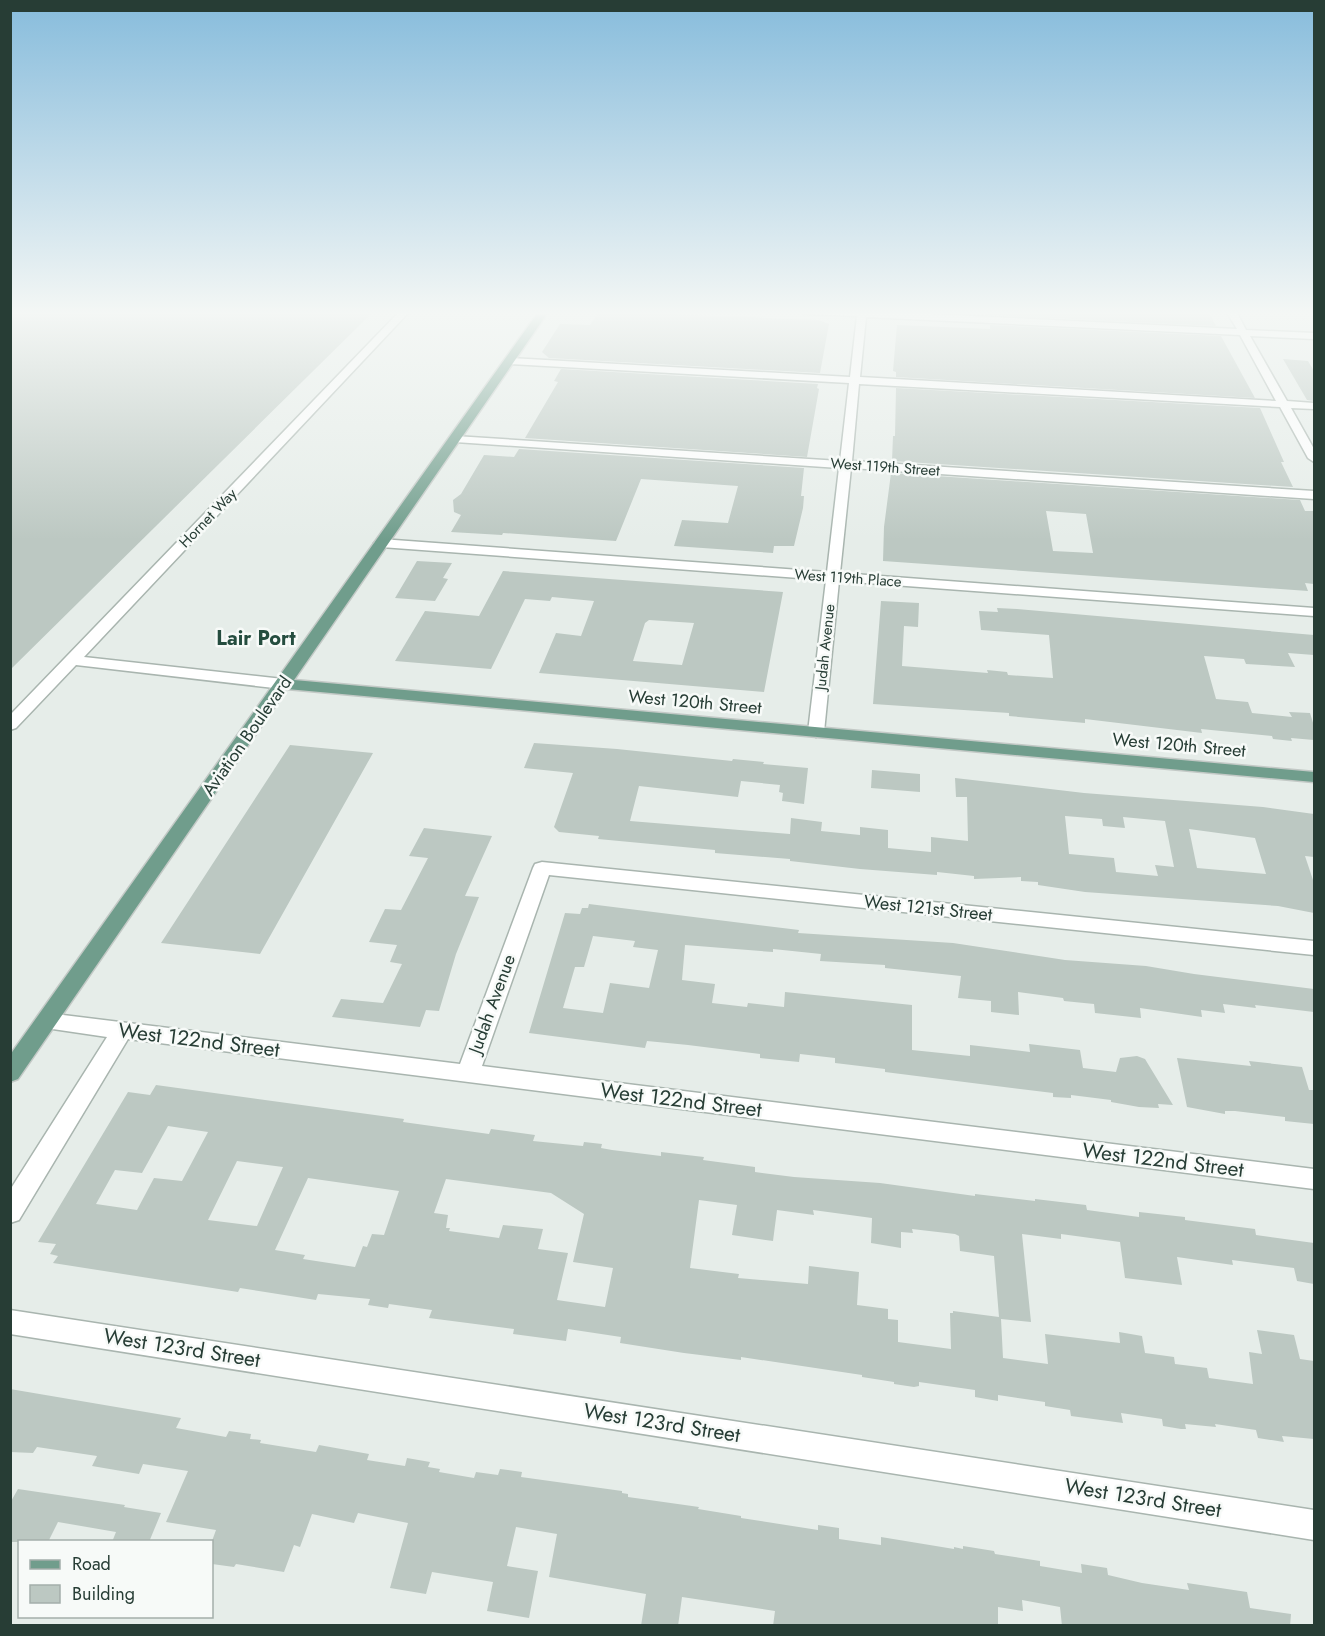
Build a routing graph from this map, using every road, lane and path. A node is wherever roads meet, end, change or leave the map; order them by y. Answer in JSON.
{"nodes":[{"id":1,"x":332,"y":387,"type":"edge"},
{"id":2,"x":491,"y":387,"type":"edge"},
{"id":3,"x":854,"y":387,"type":"edge"},
{"id":4,"x":986,"y":387,"type":"edge"},
{"id":5,"x":1274,"y":387,"type":"edge"},
{"id":6,"x":1283,"y":404,"type":"junction"},
{"id":7,"x":1314,"y":406,"type":"edge"},
{"id":8,"x":455,"y":439,"type":"junction"},
{"id":9,"x":1314,"y":458,"type":"edge"},
{"id":10,"x":845,"y":464,"type":"junction"},
{"id":11,"x":1314,"y":495,"type":"edge"},
{"id":12,"x":381,"y":543,"type":"junction"},
{"id":13,"x":833,"y":577,"type":"junction"},
{"id":14,"x":1314,"y":612,"type":"edge"},
{"id":15,"x":72,"y":660,"type":"junction"},
{"id":16,"x":283,"y":684,"type":"junction"},
{"id":17,"x":10,"y":725,"type":"edge"},
{"id":18,"x":816,"y":732,"type":"junction"},
{"id":19,"x":1314,"y":777,"type":"edge"},
{"id":20,"x":542,"y":868,"type":"joint"},
{"id":21,"x":1314,"y":948,"type":"edge"},
{"id":22,"x":47,"y":1021,"type":"junction"},
{"id":23,"x":123,"y":1030,"type":"junction"},
{"id":24,"x":10,"y":1073,"type":"edge"},
{"id":25,"x":468,"y":1073,"type":"junction"},
{"id":26,"x":1314,"y":1179,"type":"edge"},
{"id":27,"x":10,"y":1212,"type":"edge"},
{"id":28,"x":10,"y":1322,"type":"edge"},
{"id":29,"x":1314,"y":1525,"type":"edge"}],
"edges":[{"from":1,"to":15,"type":"street","name":"Hornet Way"},
{"from":2,"to":8,"type":"main road","name":"Aviation Boulevard"},
{"from":3,"to":10,"type":"street","name":"Judah Avenue"},
{"from":4,"to":6,"type":"street"},
{"from":5,"to":6,"type":"street"},
{"from":6,"to":7,"type":"street"},
{"from":6,"to":9,"type":"street"},
{"from":8,"to":10,"type":"street","name":"West 119th Street"},
{"from":8,"to":12,"type":"main road","name":"Aviation Boulevard"},
{"from":10,"to":11,"type":"street","name":"West 119th Street"},
{"from":10,"to":13,"type":"street","name":"Judah Avenue"},
{"from":12,"to":13,"type":"street","name":"West 119th Place"},
{"from":12,"to":16,"type":"main road","name":"Aviation Boulevard"},
{"from":13,"to":14,"type":"street","name":"West 119th Place"},
{"from":13,"to":18,"type":"street","name":"Judah Avenue"},
{"from":15,"to":16,"type":"street","name":"West 120th Street"},
{"from":15,"to":17,"type":"street","name":"Hornet Way"},
{"from":16,"to":18,"type":"main road","name":"West 120th Street"},
{"from":16,"to":22,"type":"main road","name":"Aviation Boulevard"},
{"from":18,"to":19,"type":"main road","name":"West 120th Street"},
{"from":20,"to":21,"type":"street","name":"West 121st Street"},
{"from":20,"to":25,"type":"street","name":"Judah Avenue"},
{"from":22,"to":23,"type":"street","name":"West 122nd Street"},
{"from":22,"to":24,"type":"main road","name":"Aviation Boulevard"},
{"from":23,"to":25,"type":"street","name":"West 122nd Street"},
{"from":23,"to":27,"type":"street"},
{"from":25,"to":26,"type":"street","name":"West 122nd Street"},
{"from":28,"to":29,"type":"street","name":"West 123rd Street"}]}
